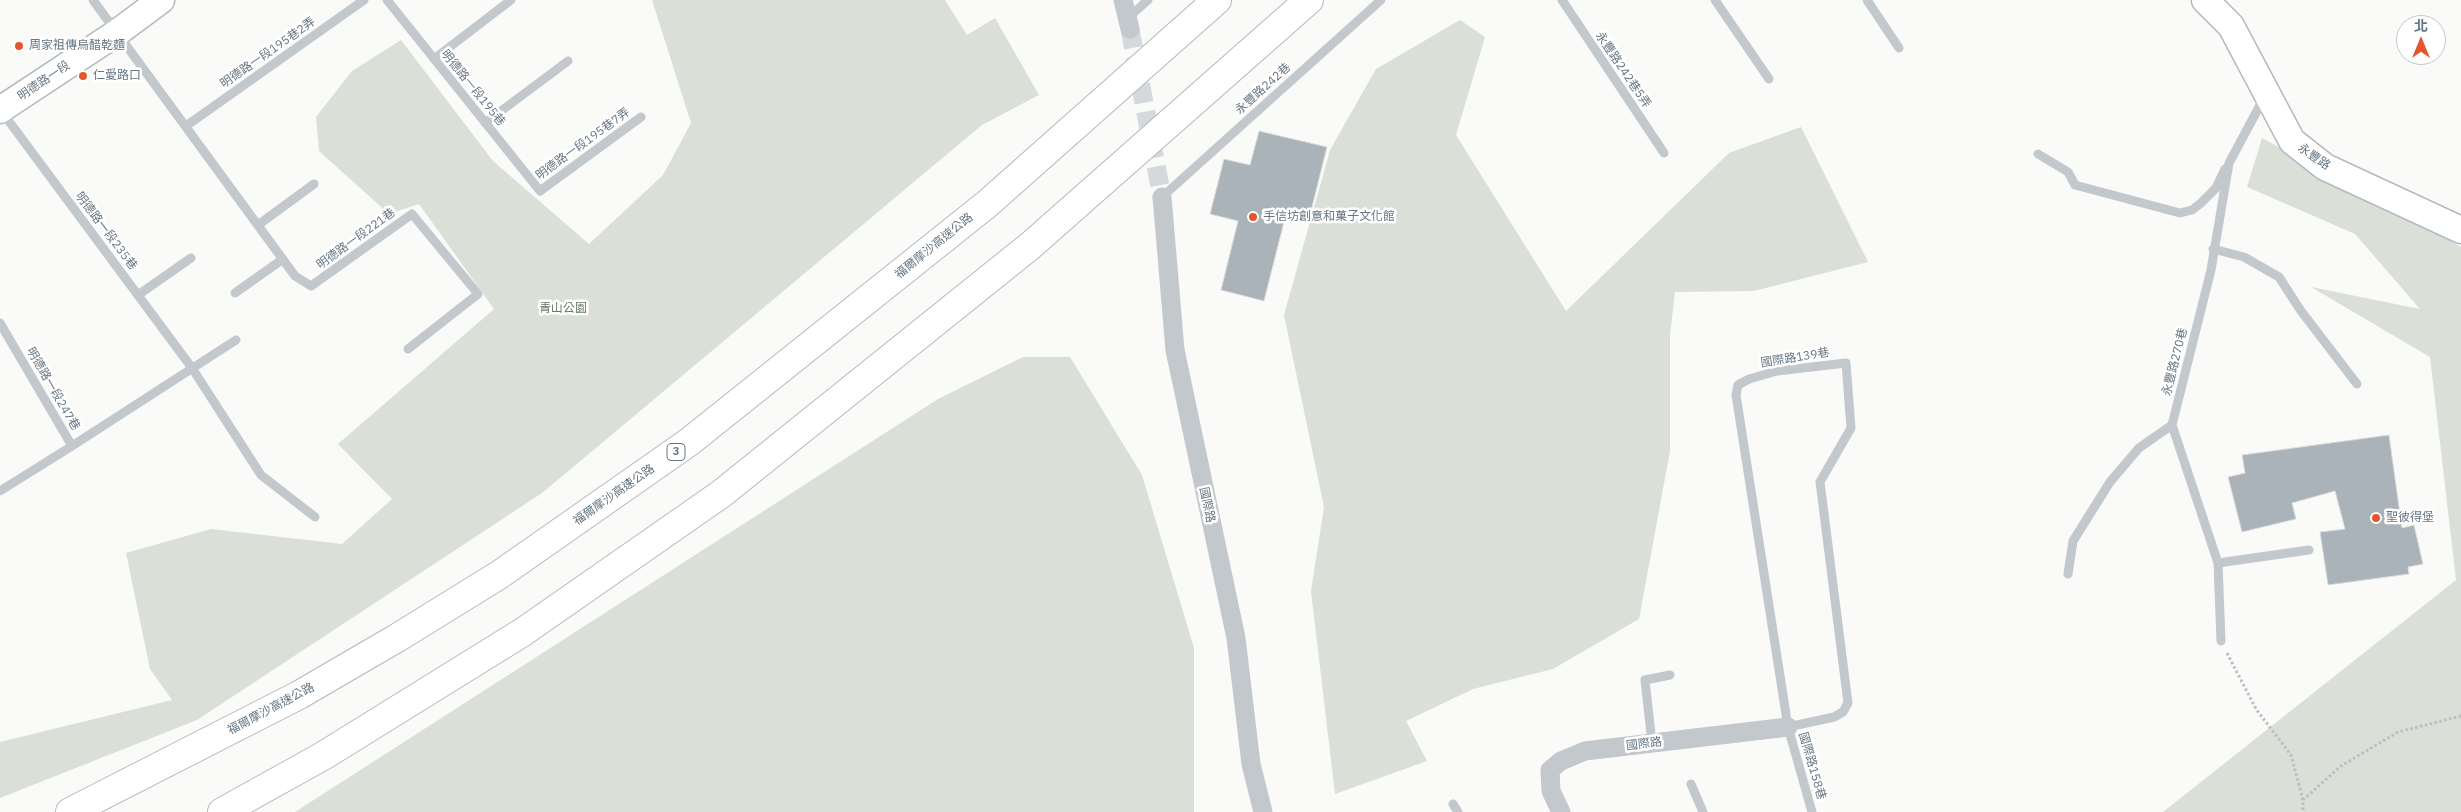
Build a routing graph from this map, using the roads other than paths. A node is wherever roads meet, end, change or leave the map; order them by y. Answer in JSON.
{"nodes":[{"id":1,"x":93,"y":0,"type":"edge"},
{"id":2,"x":161,"y":0,"type":"edge"},
{"id":3,"x":364,"y":0,"type":"edge"},
{"id":4,"x":388,"y":0,"type":"edge"},
{"id":5,"x":511,"y":0,"type":"edge"},
{"id":6,"x":1123,"y":0,"type":"edge"},
{"id":7,"x":1148,"y":0,"type":"edge"},
{"id":8,"x":1217,"y":0,"type":"edge"},
{"id":9,"x":1309,"y":0,"type":"edge"},
{"id":10,"x":1381,"y":0,"type":"edge"},
{"id":11,"x":1562,"y":0,"type":"edge"},
{"id":12,"x":1715,"y":0,"type":"edge"},
{"id":13,"x":1867,"y":0,"type":"edge"},
{"id":14,"x":2205,"y":0,"type":"edge"},
{"id":15,"x":1129,"y":24,"type":"joint"},
{"id":16,"x":118,"y":32,"type":"junction"},
{"id":17,"x":1899,"y":48,"type":"dead end"},
{"id":18,"x":434,"y":59,"type":"junction"},
{"id":19,"x":568,"y":61,"type":"dead end"},
{"id":20,"x":1769,"y":78,"type":"dead end"},
{"id":21,"x":2266,"y":94,"type":"junction"},
{"id":22,"x":0,"y":110,"type":"edge"},
{"id":23,"x":641,"y":117,"type":"dead end"},
{"id":24,"x":485,"y":123,"type":"junction"},
{"id":25,"x":186,"y":126,"type":"junction"},
{"id":26,"x":1664,"y":153,"type":"dead end"},
{"id":27,"x":2038,"y":154,"type":"dead end"},
{"id":28,"x":2229,"y":163,"type":"junction"},
{"id":29,"x":314,"y":184,"type":"dead end"},
{"id":30,"x":540,"y":191,"type":"joint"},
{"id":31,"x":1162,"y":197,"type":"joint"},
{"id":32,"x":258,"y":225,"type":"junction"},
{"id":33,"x":2461,"y":230,"type":"edge"},
{"id":34,"x":2214,"y":249,"type":"junction"},
{"id":35,"x":191,"y":258,"type":"dead end"},
{"id":36,"x":283,"y":260,"type":"junction"},
{"id":37,"x":235,"y":293,"type":"dead end"},
{"id":38,"x":138,"y":295,"type":"junction"},
{"id":39,"x":0,"y":323,"type":"edge"},
{"id":40,"x":236,"y":340,"type":"dead end"},
{"id":41,"x":408,"y":349,"type":"dead end"},
{"id":42,"x":192,"y":368,"type":"junction"},
{"id":43,"x":2357,"y":384,"type":"dead end"},
{"id":44,"x":2172,"y":425,"type":"junction"},
{"id":45,"x":72,"y":446,"type":"junction"},
{"id":46,"x":0,"y":492,"type":"edge"},
{"id":47,"x":315,"y":517,"type":"dead end"},
{"id":48,"x":2309,"y":550,"type":"dead end"},
{"id":49,"x":2218,"y":563,"type":"junction"},
{"id":50,"x":2068,"y":574,"type":"dead end"},
{"id":51,"x":2221,"y":641,"type":"road end"},
{"id":52,"x":1670,"y":675,"type":"dead end"},
{"id":53,"x":1788,"y":727,"type":"junction"},
{"id":54,"x":1652,"y":743,"type":"junction"},
{"id":55,"x":1691,"y":784,"type":"dead end"},
{"id":56,"x":1453,"y":804,"type":"dead end"},
{"id":57,"x":70,"y":812,"type":"edge"},
{"id":58,"x":222,"y":812,"type":"edge"},
{"id":59,"x":1263,"y":812,"type":"edge"},
{"id":60,"x":1458,"y":812,"type":"edge"},
{"id":61,"x":1561,"y":812,"type":"edge"},
{"id":62,"x":1703,"y":812,"type":"edge"},
{"id":63,"x":1812,"y":812,"type":"edge"}],
"edges":[{"from":1,"to":16,"type":"lane","name":"明德路一段221巷"},
{"from":2,"to":16,"type":"street","name":"明德路一段"},
{"from":3,"to":25,"type":"lane","name":"明德路一段195巷2弄"},
{"from":4,"to":18,"type":"lane","name":"明德路一段195巷"},
{"from":5,"to":18,"type":"lane"},
{"from":6,"to":15,"type":"street"},
{"from":7,"to":15,"type":"lane"},
{"from":8,"to":57,"type":"highway","name":"福爾摩沙高速公路","number":"3"},
{"from":9,"to":58,"type":"highway"},
{"from":10,"to":31,"type":"lane","name":"永豐路242巷"},
{"from":11,"to":26,"type":"lane","name":"永豐路242巷5弄"},
{"from":12,"to":20,"type":"lane"},
{"from":13,"to":17,"type":"lane"},
{"from":14,"to":21,"type":"street","name":"永豐路"},
{"from":16,"to":22,"type":"street","name":"明德路一段"},
{"from":16,"to":25,"type":"lane","name":"明德路一段221巷"},
{"from":18,"to":24,"type":"lane","name":"明德路一段195巷"},
{"from":19,"to":24,"type":"lane"},
{"from":21,"to":28,"type":"lane","name":"永豐路270巷"},
{"from":21,"to":33,"type":"street","name":"永豐路"},
{"from":22,"to":38,"type":"lane","name":"明德路一段235巷"},
{"from":23,"to":30,"type":"lane","name":"明德路一段195巷7弄"},
{"from":24,"to":30,"type":"lane","name":"明德路一段195巷"},
{"from":25,"to":32,"type":"lane","name":"明德路一段221巷"},
{"from":27,"to":28,"type":"lane"},
{"from":28,"to":34,"type":"lane","name":"永豐路270巷"},
{"from":29,"to":32,"type":"lane"},
{"from":31,"to":59,"type":"street","name":"國際路"},
{"from":32,"to":36,"type":"lane","name":"明德路一段221巷"},
{"from":34,"to":43,"type":"lane"},
{"from":34,"to":44,"type":"lane","name":"永豐路270巷"},
{"from":35,"to":38,"type":"lane"},
{"from":36,"to":37,"type":"lane"},
{"from":36,"to":41,"type":"lane","name":"明德路一段221巷"},
{"from":38,"to":42,"type":"lane","name":"明德路一段235巷"},
{"from":39,"to":45,"type":"lane","name":"明德路一段247巷"},
{"from":40,"to":42,"type":"lane"},
{"from":42,"to":45,"type":"lane"},
{"from":42,"to":47,"type":"lane","name":"明德路一段235巷"},
{"from":44,"to":49,"type":"lane"},
{"from":44,"to":50,"type":"lane"},
{"from":45,"to":46,"type":"lane","name":"明德路一段247巷"},
{"from":48,"to":49,"type":"lane"},
{"from":49,"to":51,"type":"lane"},
{"from":52,"to":54,"type":"lane"},
{"from":53,"to":53,"type":"lane","name":"國際路139巷"},
{"from":53,"to":54,"type":"street","name":"國際路"},
{"from":53,"to":63,"type":"lane","name":"國際路158巷"},
{"from":54,"to":61,"type":"street","name":"國際路"},
{"from":55,"to":62,"type":"lane"},
{"from":56,"to":60,"type":"lane"}]}
